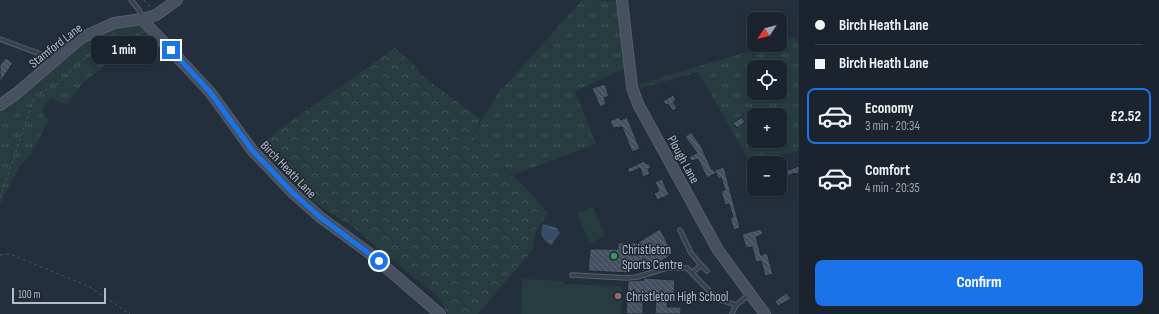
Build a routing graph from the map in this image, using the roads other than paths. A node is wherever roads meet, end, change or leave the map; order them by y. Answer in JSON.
{"nodes":[{"id":1,"x":131,"y":0,"type":"edge"},
{"id":2,"x":177,"y":0,"type":"edge"},
{"id":3,"x":622,"y":0,"type":"edge"},
{"id":4,"x":142,"y":19,"type":"junction"},
{"id":5,"x":0,"y":39,"type":"edge"},
{"id":6,"x":55,"y":59,"type":"junction"},
{"id":7,"x":0,"y":105,"type":"edge"},
{"id":8,"x":680,"y":230,"type":"dead end"},
{"id":9,"x":701,"y":265,"type":"junction"},
{"id":10,"x":707,"y":271,"type":"dead end"},
{"id":11,"x":692,"y":274,"type":"junction"},
{"id":12,"x":572,"y":275,"type":"dead end"},
{"id":13,"x":751,"y":294,"type":"junction"},
{"id":14,"x":736,"y":305,"type":"junction"},
{"id":15,"x":440,"y":314,"type":"edge"},
{"id":16,"x":732,"y":314,"type":"edge"},
{"id":17,"x":765,"y":314,"type":"edge"}],
"edges":[{"from":1,"to":4,"type":"lane"},
{"from":2,"to":4,"type":"street","name":"Stamford Lane"},
{"from":3,"to":13,"type":"street","name":"Plough Lane"},
{"from":4,"to":6,"type":"street","name":"Stamford Lane"},
{"from":4,"to":15,"type":"street","name":"Birch Heath Lane"},
{"from":5,"to":6,"type":"lane"},
{"from":6,"to":7,"type":"street","name":"Stamford Lane"},
{"from":8,"to":9,"type":"lane"},
{"from":9,"to":10,"type":"lane"},
{"from":9,"to":11,"type":"lane"},
{"from":11,"to":12,"type":"lane"},
{"from":11,"to":14,"type":"lane"},
{"from":13,"to":14,"type":"lane"},
{"from":13,"to":17,"type":"street","name":"Plough Lane"},
{"from":14,"to":16,"type":"lane"}]}
